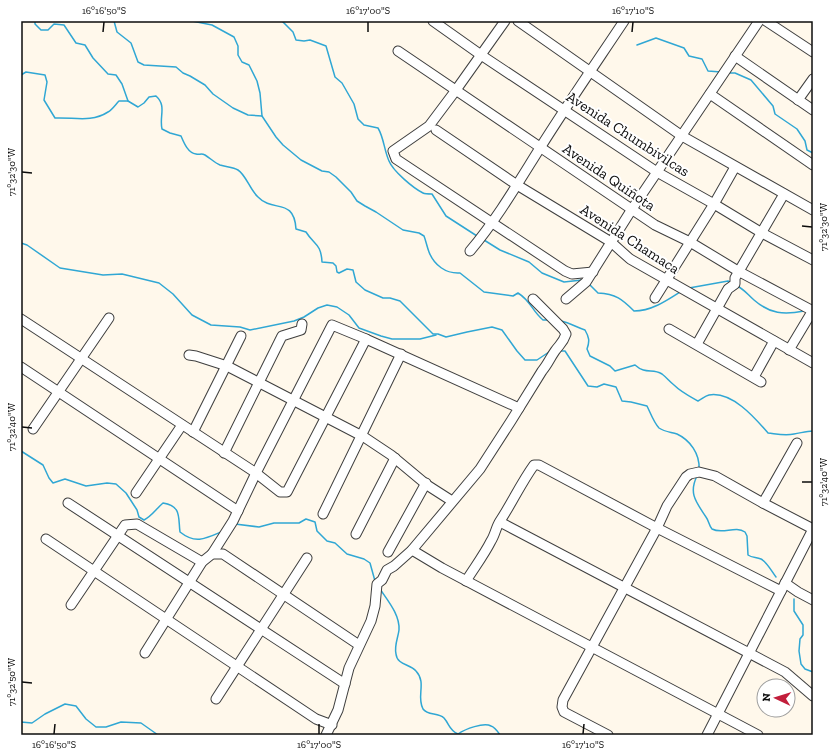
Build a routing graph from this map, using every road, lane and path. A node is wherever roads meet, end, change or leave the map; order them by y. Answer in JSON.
{"nodes":[{"id":1,"x":433,"y":21,"type":"edge"},
{"id":2,"x":505,"y":21,"type":"edge"},
{"id":3,"x":518,"y":21,"type":"edge"},
{"id":4,"x":624,"y":21,"type":"edge"},
{"id":5,"x":759,"y":21,"type":"edge"},
{"id":6,"x":766,"y":21,"type":"edge"},
{"id":7,"x":398,"y":50,"type":"dead end"},
{"id":8,"x":813,"y":52,"type":"edge"},
{"id":9,"x":481,"y":56,"type":"junction"},
{"id":10,"x":735,"y":56,"type":"junction"},
{"id":11,"x":590,"y":71,"type":"junction"},
{"id":12,"x":813,"y":79,"type":"edge"},
{"id":13,"x":456,"y":90,"type":"junction"},
{"id":14,"x":710,"y":94,"type":"junction"},
{"id":15,"x":798,"y":100,"type":"junction"},
{"id":16,"x":564,"y":110,"type":"junction"},
{"id":17,"x":813,"y":110,"type":"edge"},
{"id":18,"x":436,"y":130,"type":"dead end"},
{"id":19,"x":682,"y":136,"type":"junction"},
{"id":20,"x":540,"y":147,"type":"junction"},
{"id":21,"x":813,"y":165,"type":"edge"},
{"id":22,"x":735,"y":167,"type":"junction"},
{"id":23,"x":657,"y":172,"type":"junction"},
{"id":24,"x":517,"y":185,"type":"junction"},
{"id":25,"x":784,"y":194,"type":"junction"},
{"id":26,"x":714,"y":204,"type":"junction"},
{"id":27,"x":632,"y":209,"type":"junction"},
{"id":28,"x":813,"y":210,"type":"edge"},
{"id":29,"x":492,"y":222,"type":"junction"},
{"id":30,"x":762,"y":233,"type":"junction"},
{"id":31,"x":611,"y":242,"type":"junction"},
{"id":32,"x":690,"y":242,"type":"junction"},
{"id":33,"x":470,"y":251,"type":"dead end"},
{"id":34,"x":813,"y":260,"type":"edge"},
{"id":35,"x":593,"y":272,"type":"junction"},
{"id":36,"x":738,"y":272,"type":"junction"},
{"id":37,"x":666,"y":279,"type":"junction"},
{"id":38,"x":566,"y":298,"type":"dead end"},
{"id":39,"x":655,"y":298,"type":"dead end"},
{"id":40,"x":533,"y":299,"type":"dead end"},
{"id":41,"x":717,"y":309,"type":"junction"},
{"id":42,"x":813,"y":310,"type":"edge"},
{"id":43,"x":109,"y":318,"type":"dead end"},
{"id":44,"x":21,"y":319,"type":"edge"},
{"id":45,"x":302,"y":324,"type":"dead end"},
{"id":46,"x":669,"y":328,"type":"dead end"},
{"id":47,"x":241,"y":336,"type":"dead end"},
{"id":48,"x":366,"y":339,"type":"junction"},
{"id":49,"x":774,"y":341,"type":"junction"},
{"id":50,"x":697,"y":344,"type":"junction"},
{"id":51,"x":789,"y":350,"type":"junction"},
{"id":52,"x":401,"y":354,"type":"junction"},
{"id":53,"x":189,"y":355,"type":"dead end"},
{"id":54,"x":81,"y":359,"type":"junction"},
{"id":55,"x":813,"y":363,"type":"edge"},
{"id":56,"x":226,"y":366,"type":"junction"},
{"id":57,"x":21,"y":367,"type":"edge"},
{"id":58,"x":259,"y":383,"type":"junction"},
{"id":59,"x":59,"y":392,"type":"junction"},
{"id":60,"x":294,"y":400,"type":"junction"},
{"id":61,"x":519,"y":408,"type":"junction"},
{"id":62,"x":326,"y":417,"type":"junction"},
{"id":63,"x":182,"y":425,"type":"junction"},
{"id":64,"x":34,"y":429,"type":"dead end"},
{"id":65,"x":193,"y":432,"type":"junction"},
{"id":66,"x":361,"y":435,"type":"junction"},
{"id":67,"x":798,"y":443,"type":"dead end"},
{"id":68,"x":224,"y":453,"type":"junction"},
{"id":69,"x":395,"y":458,"type":"junction"},
{"id":70,"x":160,"y":459,"type":"junction"},
{"id":71,"x":256,"y":473,"type":"junction"},
{"id":72,"x":426,"y":483,"type":"junction"},
{"id":73,"x":136,"y":493,"type":"dead end"},
{"id":74,"x":452,"y":501,"type":"junction"},
{"id":75,"x":68,"y":503,"type":"dead end"},
{"id":76,"x":763,"y":503,"type":"junction"},
{"id":77,"x":238,"y":511,"type":"junction"},
{"id":78,"x":323,"y":514,"type":"dead end"},
{"id":79,"x":500,"y":522,"type":"junction"},
{"id":80,"x":657,"y":528,"type":"junction"},
{"id":81,"x":813,"y":529,"type":"edge"},
{"id":82,"x":356,"y":534,"type":"dead end"},
{"id":83,"x":118,"y":536,"type":"junction"},
{"id":84,"x":46,"y":539,"type":"dead end"},
{"id":85,"x":412,"y":550,"type":"junction"},
{"id":86,"x":388,"y":552,"type":"dead end"},
{"id":87,"x":212,"y":554,"type":"junction"},
{"id":88,"x":307,"y":558,"type":"dead end"},
{"id":89,"x":202,"y":562,"type":"junction"},
{"id":90,"x":94,"y":571,"type":"junction"},
{"id":91,"x":466,"y":581,"type":"junction"},
{"id":92,"x":189,"y":582,"type":"junction"},
{"id":93,"x":625,"y":587,"type":"junction"},
{"id":94,"x":783,"y":587,"type":"junction"},
{"id":95,"x":284,"y":595,"type":"junction"},
{"id":96,"x":813,"y":600,"type":"edge"},
{"id":97,"x":71,"y":605,"type":"dead end"},
{"id":98,"x":166,"y":619,"type":"junction"},
{"id":99,"x":261,"y":630,"type":"junction"},
{"id":100,"x":359,"y":645,"type":"junction"},
{"id":101,"x":592,"y":648,"type":"junction"},
{"id":102,"x":145,"y":653,"type":"dead end"},
{"id":103,"x":749,"y":653,"type":"junction"},
{"id":104,"x":237,"y":666,"type":"junction"},
{"id":105,"x":344,"y":684,"type":"junction"},
{"id":106,"x":813,"y":696,"type":"edge"},
{"id":107,"x":216,"y":699,"type":"dead end"},
{"id":108,"x":718,"y":714,"type":"junction"},
{"id":109,"x":332,"y":725,"type":"junction"},
{"id":110,"x":326,"y":735,"type":"edge"},
{"id":111,"x":608,"y":735,"type":"edge"},
{"id":112,"x":707,"y":735,"type":"edge"},
{"id":113,"x":758,"y":735,"type":"edge"}],
"edges":[{"from":1,"to":9,"type":"street","name":"Avenida Chumbivilcas"},
{"from":2,"to":9,"type":"street"},
{"from":3,"to":11,"type":"street"},
{"from":4,"to":11,"type":"street"},
{"from":5,"to":10,"type":"street"},
{"from":6,"to":8,"type":"street"},
{"from":7,"to":13,"type":"street","name":"Avenida Quiñota"},
{"from":9,"to":13,"type":"street"},
{"from":9,"to":16,"type":"street","name":"Avenida Chumbivilcas"},
{"from":10,"to":14,"type":"street"},
{"from":10,"to":15,"type":"street"},
{"from":11,"to":16,"type":"street"},
{"from":11,"to":19,"type":"street"},
{"from":12,"to":15,"type":"street"},
{"from":13,"to":20,"type":"street","name":"Avenida Quiñota"},
{"from":13,"to":29,"type":"street"},
{"from":14,"to":19,"type":"street"},
{"from":14,"to":21,"type":"street"},
{"from":15,"to":17,"type":"street"},
{"from":16,"to":20,"type":"street"},
{"from":16,"to":23,"type":"street","name":"Avenida Chumbivilcas"},
{"from":18,"to":24,"type":"street","name":"Avenida Chamaca"},
{"from":19,"to":22,"type":"street"},
{"from":19,"to":23,"type":"street"},
{"from":20,"to":24,"type":"street"},
{"from":20,"to":27,"type":"street","name":"Avenida Quiñota"},
{"from":22,"to":25,"type":"street"},
{"from":22,"to":26,"type":"street"},
{"from":23,"to":26,"type":"street","name":"Avenida Chumbivilcas"},
{"from":23,"to":27,"type":"street"},
{"from":24,"to":29,"type":"street"},
{"from":24,"to":31,"type":"street","name":"Avenida Chamaca"},
{"from":25,"to":28,"type":"street"},
{"from":25,"to":30,"type":"street"},
{"from":26,"to":30,"type":"street","name":"Avenida Chumbivilcas"},
{"from":26,"to":32,"type":"street"},
{"from":27,"to":31,"type":"street"},
{"from":27,"to":32,"type":"street","name":"Avenida Quiñota"},
{"from":29,"to":33,"type":"street"},
{"from":29,"to":35,"type":"street"},
{"from":30,"to":34,"type":"street","name":"Avenida Chumbivilcas"},
{"from":30,"to":36,"type":"street"},
{"from":31,"to":35,"type":"street"},
{"from":31,"to":37,"type":"street","name":"Avenida Chamaca"},
{"from":32,"to":36,"type":"street","name":"Avenida Quiñota"},
{"from":32,"to":37,"type":"street"},
{"from":35,"to":38,"type":"street"},
{"from":36,"to":41,"type":"street"},
{"from":36,"to":42,"type":"street","name":"Avenida Quiñota"},
{"from":37,"to":39,"type":"street"},
{"from":37,"to":41,"type":"street","name":"Avenida Chamaca"},
{"from":40,"to":61,"type":"street"},
{"from":41,"to":49,"type":"street","name":"Avenida Chamaca"},
{"from":41,"to":50,"type":"street"},
{"from":42,"to":51,"type":"street"},
{"from":43,"to":54,"type":"street"},
{"from":44,"to":54,"type":"street"},
{"from":45,"to":58,"type":"street"},
{"from":46,"to":50,"type":"street"},
{"from":47,"to":56,"type":"street"},
{"from":48,"to":52,"type":"street"},
{"from":48,"to":60,"type":"street"},
{"from":48,"to":62,"type":"street"},
{"from":49,"to":50,"type":"street"},
{"from":49,"to":51,"type":"street","name":"Avenida Chamaca"},
{"from":51,"to":55,"type":"street","name":"Avenida Chamaca"},
{"from":52,"to":61,"type":"street"},
{"from":52,"to":66,"type":"street"},
{"from":53,"to":56,"type":"street"},
{"from":54,"to":59,"type":"street"},
{"from":54,"to":63,"type":"street"},
{"from":56,"to":58,"type":"street"},
{"from":56,"to":65,"type":"street"},
{"from":57,"to":59,"type":"street"},
{"from":58,"to":60,"type":"street"},
{"from":58,"to":68,"type":"street"},
{"from":59,"to":64,"type":"street"},
{"from":59,"to":70,"type":"street"},
{"from":60,"to":62,"type":"street"},
{"from":60,"to":71,"type":"street"},
{"from":61,"to":74,"type":"street"},
{"from":62,"to":66,"type":"street"},
{"from":62,"to":71,"type":"street"},
{"from":63,"to":65,"type":"street"},
{"from":63,"to":70,"type":"street"},
{"from":65,"to":68,"type":"street"},
{"from":66,"to":69,"type":"street"},
{"from":66,"to":78,"type":"street"},
{"from":67,"to":76,"type":"street"},
{"from":68,"to":71,"type":"street"},
{"from":69,"to":72,"type":"street"},
{"from":69,"to":82,"type":"street"},
{"from":70,"to":73,"type":"street"},
{"from":70,"to":77,"type":"street"},
{"from":71,"to":77,"type":"street"},
{"from":72,"to":74,"type":"street"},
{"from":72,"to":86,"type":"street"},
{"from":74,"to":85,"type":"street"},
{"from":75,"to":83,"type":"street"},
{"from":76,"to":80,"type":"street"},
{"from":76,"to":81,"type":"street"},
{"from":77,"to":87,"type":"street"},
{"from":79,"to":80,"type":"street"},
{"from":79,"to":91,"type":"street"},
{"from":79,"to":93,"type":"street"},
{"from":80,"to":93,"type":"street"},
{"from":80,"to":94,"type":"street"},
{"from":81,"to":94,"type":"street"},
{"from":83,"to":89,"type":"street"},
{"from":83,"to":90,"type":"street"},
{"from":83,"to":92,"type":"street"},
{"from":84,"to":90,"type":"street"},
{"from":85,"to":91,"type":"street"},
{"from":85,"to":100,"type":"street"},
{"from":87,"to":89,"type":"street"},
{"from":87,"to":95,"type":"street"},
{"from":88,"to":95,"type":"street"},
{"from":89,"to":92,"type":"street"},
{"from":90,"to":97,"type":"street"},
{"from":90,"to":98,"type":"street"},
{"from":91,"to":101,"type":"street"},
{"from":92,"to":98,"type":"street"},
{"from":92,"to":99,"type":"street"},
{"from":93,"to":101,"type":"street"},
{"from":93,"to":103,"type":"street"},
{"from":94,"to":96,"type":"street"},
{"from":94,"to":103,"type":"street"},
{"from":95,"to":99,"type":"street"},
{"from":95,"to":100,"type":"street"},
{"from":98,"to":102,"type":"street"},
{"from":98,"to":104,"type":"street"},
{"from":99,"to":104,"type":"street"},
{"from":99,"to":105,"type":"street"},
{"from":100,"to":105,"type":"street"},
{"from":101,"to":108,"type":"street"},
{"from":101,"to":111,"type":"street"},
{"from":103,"to":106,"type":"street"},
{"from":103,"to":108,"type":"street"},
{"from":104,"to":107,"type":"street"},
{"from":104,"to":109,"type":"street"},
{"from":105,"to":109,"type":"street"},
{"from":108,"to":112,"type":"street"},
{"from":108,"to":113,"type":"street"},
{"from":109,"to":110,"type":"street"}]}
